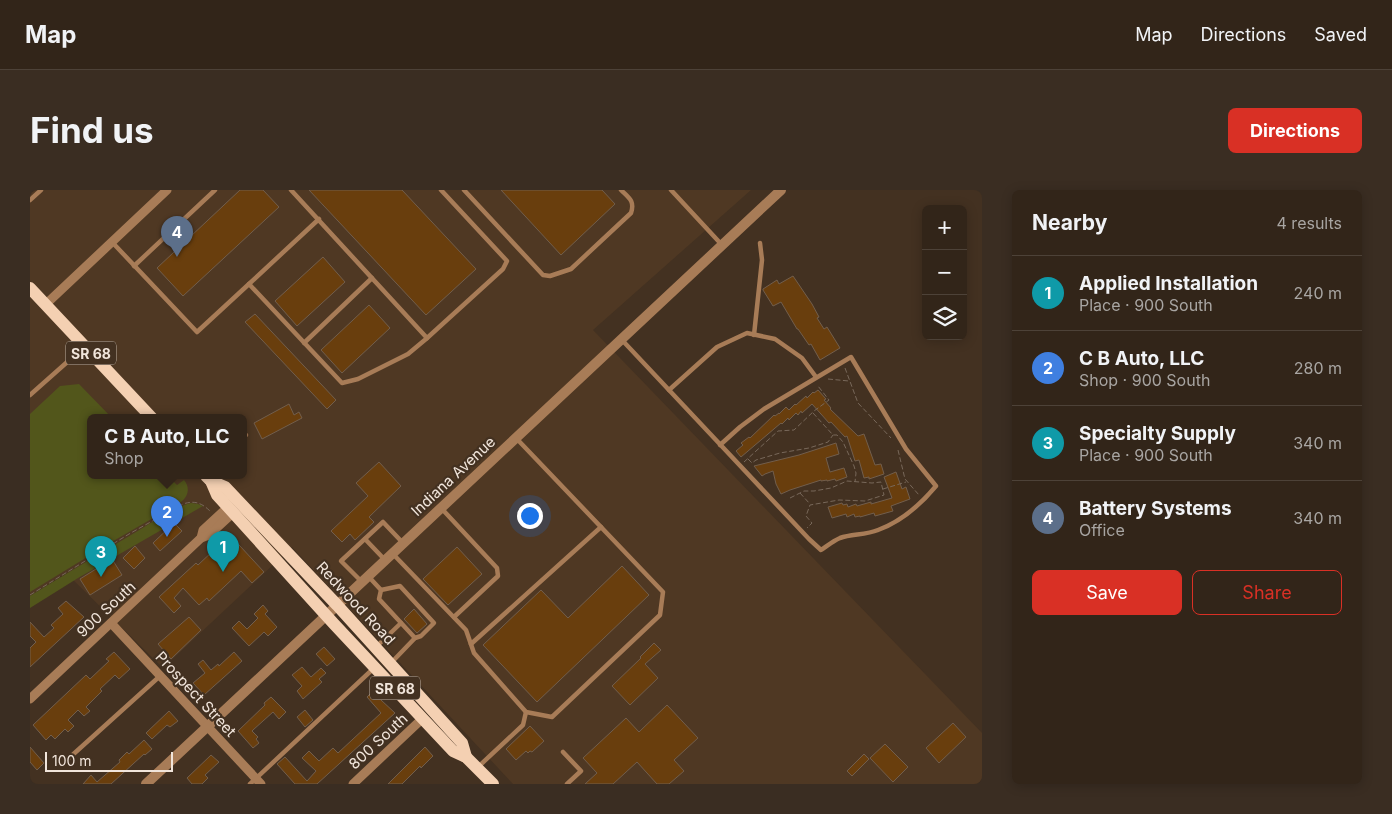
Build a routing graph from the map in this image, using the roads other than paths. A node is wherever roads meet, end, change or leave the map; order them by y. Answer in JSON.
{"nodes":[{"id":1,"x":40,"y":190,"type":"edge"},
{"id":2,"x":168,"y":190,"type":"edge"},
{"id":3,"x":215,"y":190,"type":"edge"},
{"id":4,"x":291,"y":190,"type":"edge"},
{"id":5,"x":440,"y":190,"type":"edge"},
{"id":6,"x":464,"y":190,"type":"edge"},
{"id":7,"x":621,"y":190,"type":"edge"},
{"id":8,"x":671,"y":190,"type":"edge"},
{"id":9,"x":781,"y":190,"type":"edge"},
{"id":10,"x":30,"y":200,"type":"edge"},
{"id":11,"x":319,"y":219,"type":"junction"},
{"id":12,"x":112,"y":242,"type":"junction"},
{"id":13,"x":760,"y":243,"type":"dead end"},
{"id":14,"x":722,"y":245,"type":"junction"},
{"id":15,"x":134,"y":266,"type":"junction"},
{"id":16,"x":372,"y":278,"type":"junction"},
{"id":17,"x":249,"y":284,"type":"junction"},
{"id":18,"x":30,"y":288,"type":"edge"},
{"id":19,"x":45,"y":304,"type":"junction"},
{"id":20,"x":754,"y":335,"type":"junction"},
{"id":21,"x":427,"y":338,"type":"junction"},
{"id":22,"x":621,"y":339,"type":"junction"},
{"id":23,"x":304,"y":343,"type":"junction"},
{"id":24,"x":84,"y":346,"type":"junction"},
{"id":25,"x":816,"y":377,"type":"junction"},
{"id":26,"x":669,"y":390,"type":"junction"},
{"id":27,"x":30,"y":395,"type":"edge"},
{"id":28,"x":148,"y":414,"type":"edge"},
{"id":29,"x":515,"y":437,"type":"junction"},
{"id":30,"x":720,"y":445,"type":"junction"},
{"id":31,"x":209,"y":479,"type":"edge"},
{"id":32,"x":210,"y":479,"type":"edge"},
{"id":33,"x":441,"y":508,"type":"junction"},
{"id":34,"x":230,"y":510,"type":"junction"},
{"id":35,"x":601,"y":527,"type":"junction"},
{"id":36,"x":365,"y":539,"type":"junction"},
{"id":37,"x":403,"y":543,"type":"junction"},
{"id":38,"x":389,"y":557,"type":"junction"},
{"id":39,"x":365,"y":579,"type":"junction"},
{"id":40,"x":381,"y":590,"type":"junction"},
{"id":41,"x":336,"y":606,"type":"junction"},
{"id":42,"x":326,"y":615,"type":"junction"},
{"id":43,"x":454,"y":617,"type":"junction"},
{"id":44,"x":111,"y":623,"type":"junction"},
{"id":45,"x":401,"y":623,"type":"junction"},
{"id":46,"x":415,"y":638,"type":"junction"},
{"id":47,"x":471,"y":644,"type":"junction"},
{"id":48,"x":375,"y":648,"type":"junction"},
{"id":49,"x":390,"y":664,"type":"junction"},
{"id":50,"x":375,"y":667,"type":"junction"},
{"id":51,"x":160,"y":676,"type":"junction"},
{"id":52,"x":30,"y":699,"type":"edge"},
{"id":53,"x":526,"y":712,"type":"junction"},
{"id":54,"x":423,"y":718,"type":"junction"},
{"id":55,"x":207,"y":726,"type":"junction"},
{"id":56,"x":562,"y":752,"type":"dead end"},
{"id":57,"x":466,"y":757,"type":"junction"},
{"id":58,"x":68,"y":759,"type":"dead end"},
{"id":59,"x":477,"y":768,"type":"junction"},
{"id":60,"x":256,"y":782,"type":"edge"},
{"id":61,"x":146,"y":784,"type":"edge"},
{"id":62,"x":353,"y":784,"type":"edge"},
{"id":63,"x":493,"y":784,"type":"edge"},
{"id":64,"x":567,"y":784,"type":"edge"}],
"edges":[{"from":1,"to":10,"type":"lane"},
{"from":2,"to":12,"type":"street"},
{"from":3,"to":15,"type":"lane"},
{"from":4,"to":11,"type":"lane"},
{"from":5,"to":21,"type":"lane"},
{"from":6,"to":7,"type":"lane"},
{"from":8,"to":14,"type":"lane"},
{"from":9,"to":14,"type":"street","name":"Indiana Avenue"},
{"from":11,"to":16,"type":"lane"},
{"from":11,"to":17,"type":"lane"},
{"from":12,"to":15,"type":"lane"},
{"from":12,"to":19,"type":"street"},
{"from":13,"to":20,"type":"lane"},
{"from":14,"to":22,"type":"street","name":"Indiana Avenue"},
{"from":15,"to":17,"type":"lane"},
{"from":16,"to":21,"type":"lane"},
{"from":16,"to":23,"type":"lane"},
{"from":17,"to":23,"type":"lane"},
{"from":18,"to":19,"type":"main road","number":"SR 68"},
{"from":19,"to":24,"type":"main road","number":"SR 68"},
{"from":20,"to":25,"type":"lane"},
{"from":20,"to":26,"type":"lane"},
{"from":21,"to":23,"type":"lane"},
{"from":22,"to":26,"type":"lane"},
{"from":22,"to":29,"type":"street","name":"Indiana Avenue"},
{"from":24,"to":27,"type":"lane"},
{"from":24,"to":28,"type":"main road","number":"SR 68"},
{"from":25,"to":30,"type":"lane"},
{"from":25,"to":30,"type":"lane"},
{"from":26,"to":30,"type":"lane"},
{"from":29,"to":33,"type":"street","name":"Indiana Avenue"},
{"from":29,"to":35,"type":"lane"},
{"from":31,"to":34,"type":"main road","name":"Redwood Road","number":"SR 68"},
{"from":32,"to":41,"type":"main road","name":"Redwood Road","number":"SR 68"},
{"from":33,"to":37,"type":"street","name":"Indiana Avenue"},
{"from":33,"to":43,"type":"lane"},
{"from":34,"to":42,"type":"main road","name":"Redwood Road","number":"SR 68"},
{"from":34,"to":44,"type":"street","name":"900 South"},
{"from":35,"to":47,"type":"lane"},
{"from":35,"to":53,"type":"lane"},
{"from":36,"to":37,"type":"lane"},
{"from":36,"to":38,"type":"lane"},
{"from":36,"to":39,"type":"lane"},
{"from":37,"to":38,"type":"street","name":"Indiana Avenue"},
{"from":38,"to":39,"type":"street","name":"Indiana Avenue"},
{"from":38,"to":43,"type":"lane"},
{"from":39,"to":40,"type":"lane"},
{"from":39,"to":41,"type":"street","name":"Indiana Avenue"},
{"from":40,"to":45,"type":"lane"},
{"from":40,"to":46,"type":"lane"},
{"from":41,"to":42,"type":"street","name":"Indiana Avenue"},
{"from":41,"to":48,"type":"main road","name":"Redwood Road","number":"SR 68"},
{"from":42,"to":50,"type":"main road","name":"Redwood Road","number":"SR 68"},
{"from":42,"to":55,"type":"street","name":"Indiana Avenue"},
{"from":43,"to":47,"type":"lane"},
{"from":44,"to":51,"type":"street","name":"Prospect Street"},
{"from":44,"to":52,"type":"street","name":"900 South"},
{"from":45,"to":46,"type":"lane"},
{"from":45,"to":48,"type":"lane"},
{"from":46,"to":49,"type":"lane"},
{"from":47,"to":53,"type":"lane"},
{"from":48,"to":49,"type":"main road","name":"Redwood Road","number":"SR 68"},
{"from":49,"to":57,"type":"main road","name":"Redwood Road","number":"SR 68"},
{"from":50,"to":54,"type":"main road","name":"Redwood Road","number":"SR 68"},
{"from":50,"to":60,"type":"lane"},
{"from":51,"to":55,"type":"street","name":"Prospect Street"},
{"from":51,"to":58,"type":"lane"},
{"from":53,"to":59,"type":"lane"},
{"from":54,"to":57,"type":"main road","name":"Redwood Road","number":"SR 68"},
{"from":54,"to":62,"type":"street","name":"800 South"},
{"from":55,"to":60,"type":"street","name":"Prospect Street"},
{"from":55,"to":61,"type":"street","name":"Indiana Avenue"},
{"from":56,"to":64,"type":"lane"},
{"from":57,"to":59,"type":"main road","name":"Redwood Road","number":"SR 68"},
{"from":59,"to":63,"type":"main road","name":"Redwood Road","number":"SR 68"}]}
